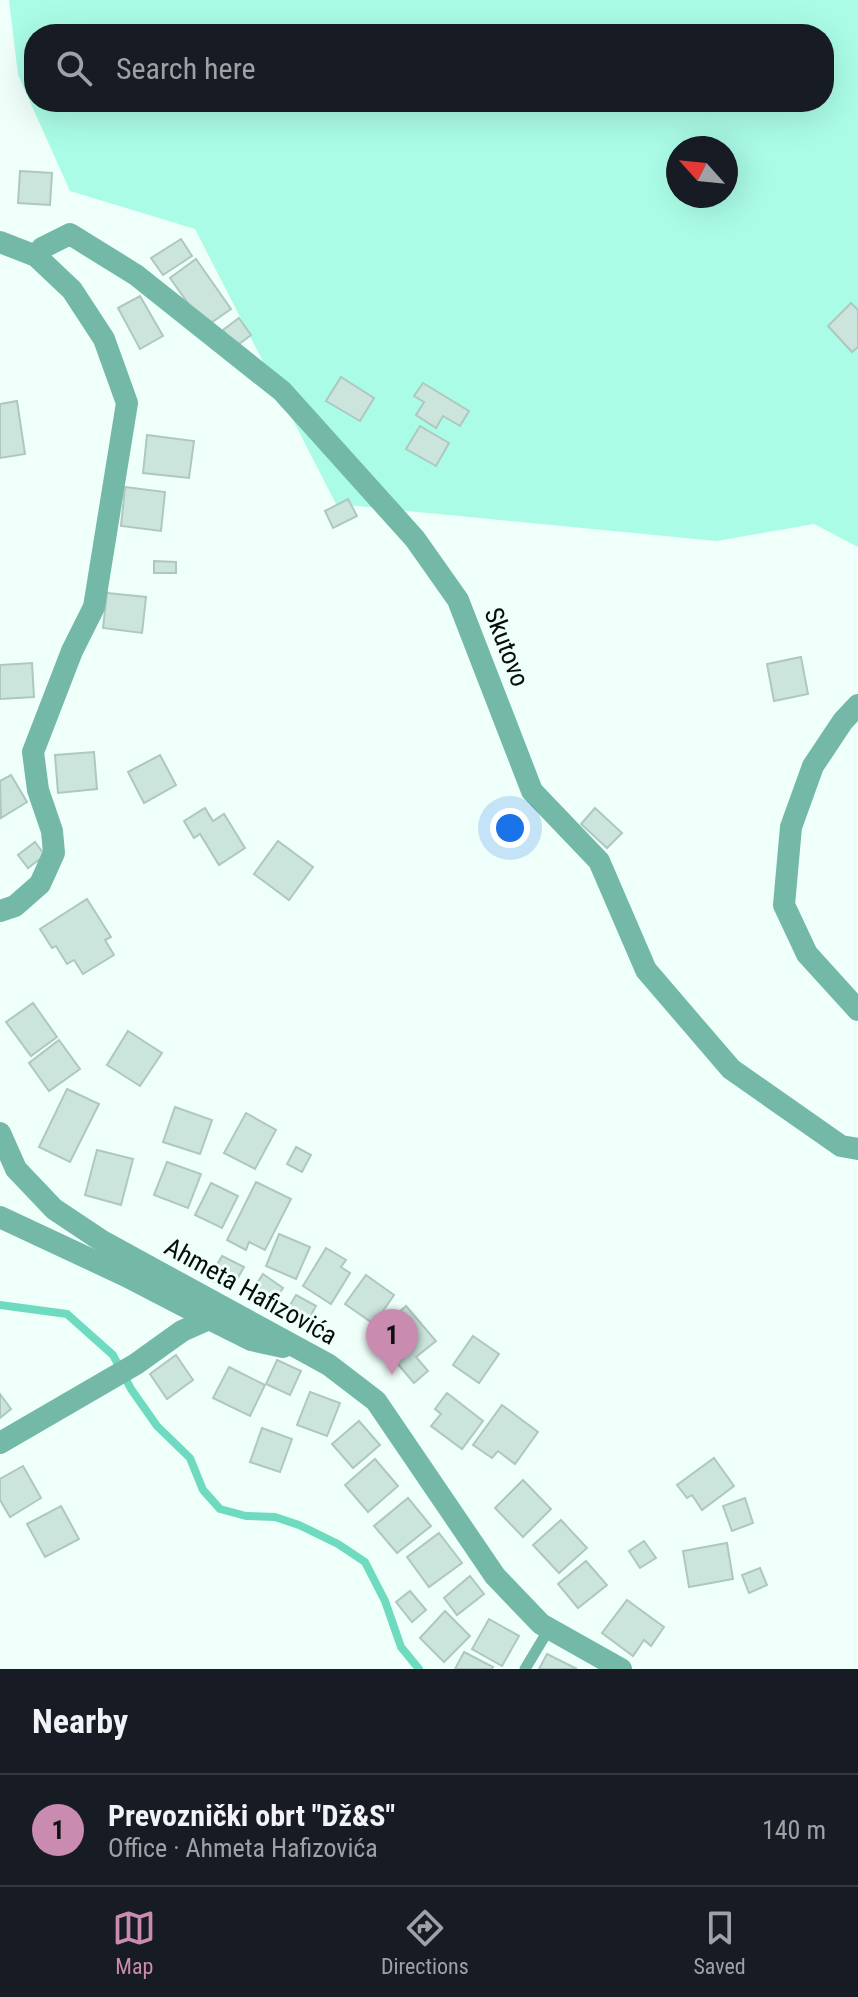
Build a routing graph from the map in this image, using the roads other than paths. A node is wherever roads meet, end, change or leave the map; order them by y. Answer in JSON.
{"nodes":[{"id":1,"x":0,"y":242,"type":"edge"},
{"id":2,"x":36,"y":256,"type":"junction"},
{"id":3,"x":858,"y":705,"type":"edge"},
{"id":4,"x":0,"y":911,"type":"edge"},
{"id":5,"x":858,"y":1010,"type":"edge"},
{"id":6,"x":0,"y":1133,"type":"edge"},
{"id":7,"x":858,"y":1149,"type":"edge"},
{"id":8,"x":0,"y":1217,"type":"edge"},
{"id":9,"x":209,"y":1319,"type":"junction"},
{"id":10,"x":300,"y":1348,"type":"junction"},
{"id":11,"x":0,"y":1443,"type":"edge"},
{"id":12,"x":549,"y":1629,"type":"junction"},
{"id":13,"x":525,"y":1669,"type":"edge"},
{"id":14,"x":621,"y":1669,"type":"edge"}],
"edges":[{"from":1,"to":2,"type":"street"},
{"from":2,"to":4,"type":"street"},
{"from":2,"to":7,"type":"street","name":"Skutovo"},
{"from":3,"to":5,"type":"street"},
{"from":6,"to":10,"type":"street","name":"Ahmeta Hafizovića"},
{"from":8,"to":9,"type":"street","name":"Ahmeta Hafizovića"},
{"from":9,"to":10,"type":"street","name":"Ahmeta Hafizovića"},
{"from":9,"to":11,"type":"street"},
{"from":10,"to":12,"type":"street","name":"Ahmeta Hafizovića"},
{"from":12,"to":13,"type":"lane"},
{"from":12,"to":14,"type":"street","name":"Ahmeta Hafizovića"}]}
